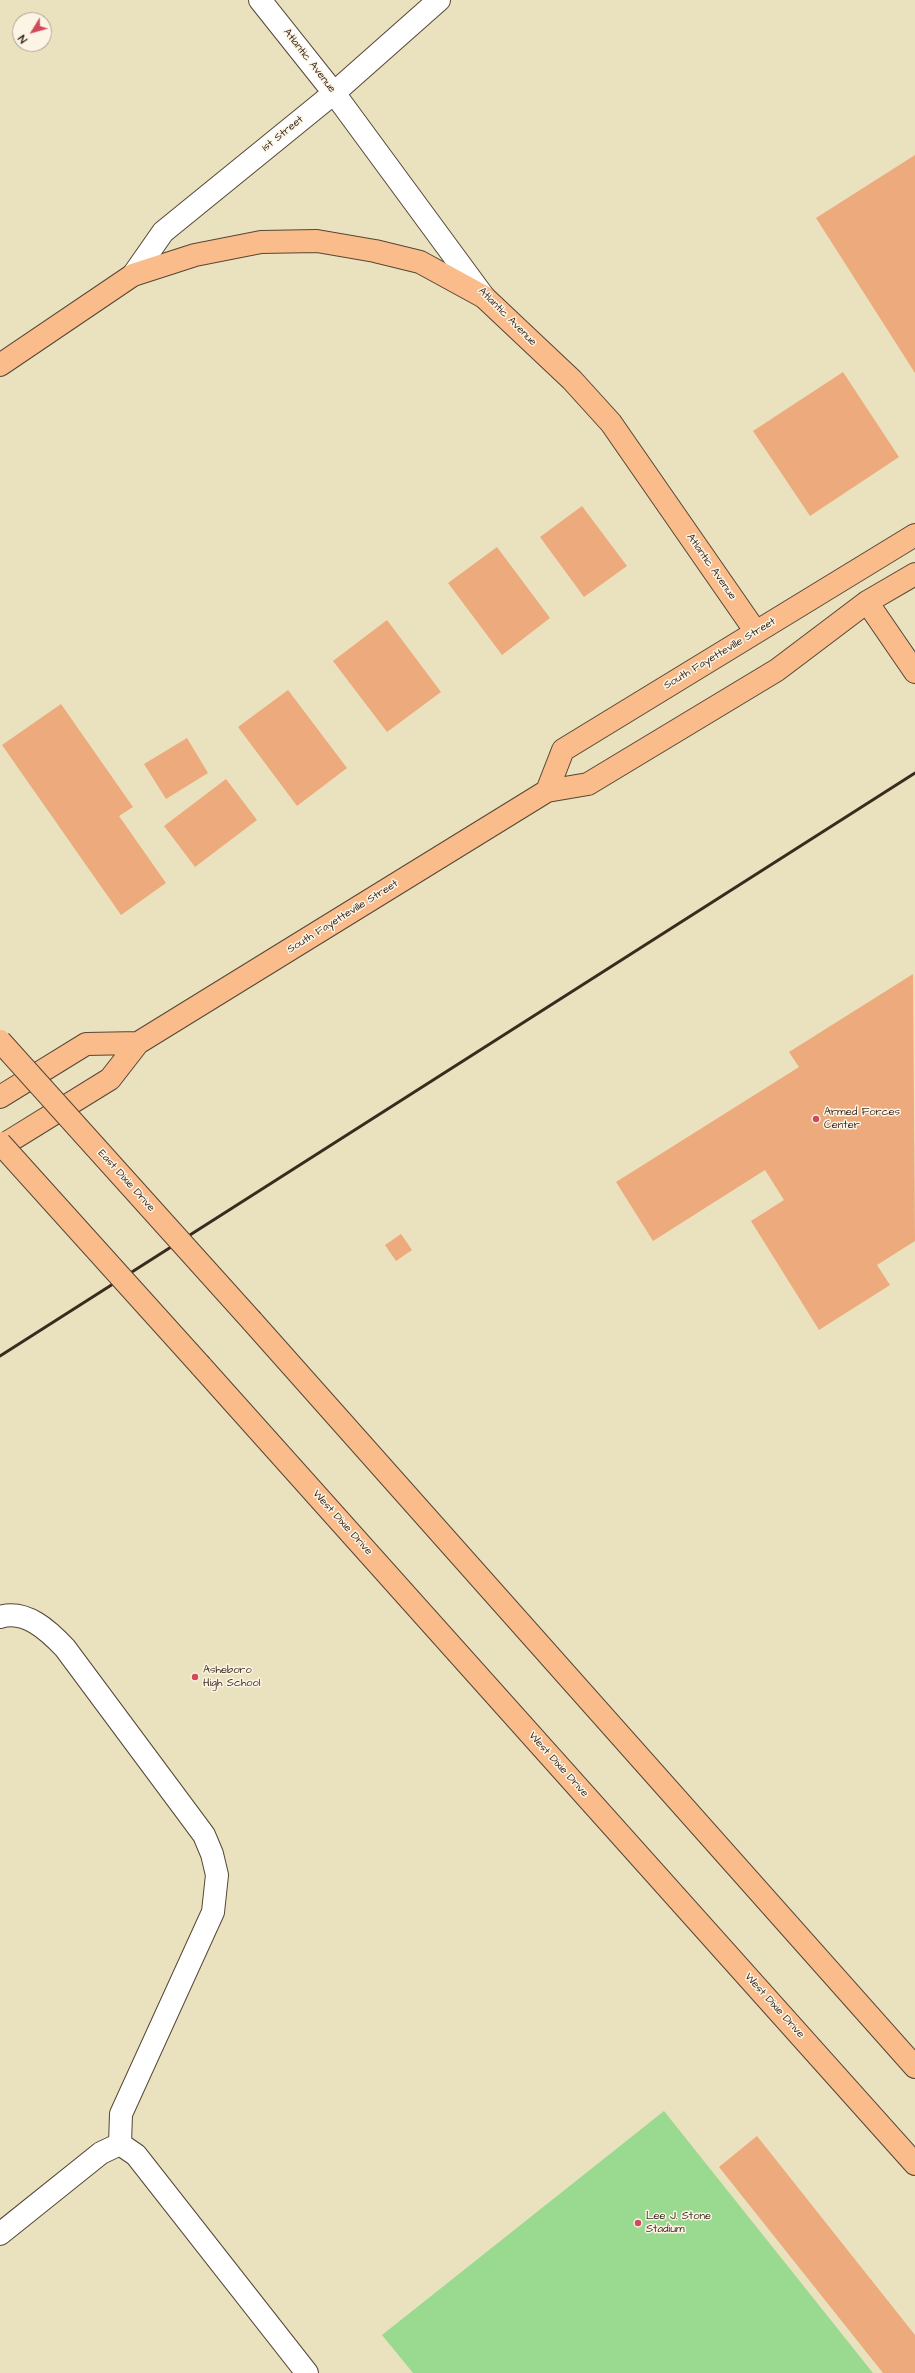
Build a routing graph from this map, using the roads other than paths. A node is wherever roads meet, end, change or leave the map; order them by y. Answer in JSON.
{"nodes":[{"id":1,"x":260,"y":0,"type":"edge"},
{"id":2,"x":439,"y":0,"type":"edge"},
{"id":3,"x":334,"y":92,"type":"junction"},
{"id":4,"x":133,"y":275,"type":"junction"},
{"id":5,"x":484,"y":297,"type":"junction"},
{"id":6,"x":0,"y":365,"type":"edge"},
{"id":7,"x":915,"y":535,"type":"edge"},
{"id":8,"x":915,"y":574,"type":"edge"},
{"id":9,"x":867,"y":602,"type":"junction"},
{"id":10,"x":756,"y":632,"type":"junction"},
{"id":11,"x":915,"y":672,"type":"edge"},
{"id":12,"x":547,"y":791,"type":"junction"},
{"id":13,"x":0,"y":1041,"type":"edge"},
{"id":14,"x":138,"y":1043,"type":"junction"},
{"id":15,"x":0,"y":1097,"type":"edge"},
{"id":16,"x":0,"y":1143,"type":"edge"},
{"id":17,"x":0,"y":1147,"type":"edge"},
{"id":18,"x":0,"y":1618,"type":"edge"},
{"id":19,"x":915,"y":2067,"type":"edge"},
{"id":20,"x":120,"y":2144,"type":"junction"},
{"id":21,"x":915,"y":2164,"type":"edge"},
{"id":22,"x":0,"y":2234,"type":"edge"},
{"id":23,"x":307,"y":2373,"type":"edge"}],
"edges":[{"from":1,"to":3,"type":"street","name":"Atlantic Avenue"},
{"from":2,"to":3,"type":"street","name":"1st Street"},
{"from":3,"to":4,"type":"street","name":"1st Street"},
{"from":3,"to":5,"type":"street","name":"Atlantic Avenue"},
{"from":4,"to":5,"type":"main road"},
{"from":4,"to":6,"type":"main road"},
{"from":5,"to":10,"type":"main road","name":"Atlantic Avenue"},
{"from":7,"to":10,"type":"main road","name":"South Fayetteville Street"},
{"from":8,"to":9,"type":"main road","name":"South Fayetteville Street"},
{"from":9,"to":11,"type":"main road"},
{"from":9,"to":12,"type":"main road","name":"South Fayetteville Street"},
{"from":10,"to":12,"type":"main road","name":"South Fayetteville Street"},
{"from":12,"to":14,"type":"main road","name":"South Fayetteville Street"},
{"from":13,"to":19,"type":"main road","name":"East Dixie Drive","bridge":true},
{"from":14,"to":15,"type":"main road"},
{"from":14,"to":17,"type":"main road","name":"South Fayetteville Street"},
{"from":16,"to":21,"type":"main road","name":"West Dixie Drive","bridge":true},
{"from":18,"to":20,"type":"street"},
{"from":20,"to":22,"type":"street"},
{"from":20,"to":23,"type":"street"}]}
